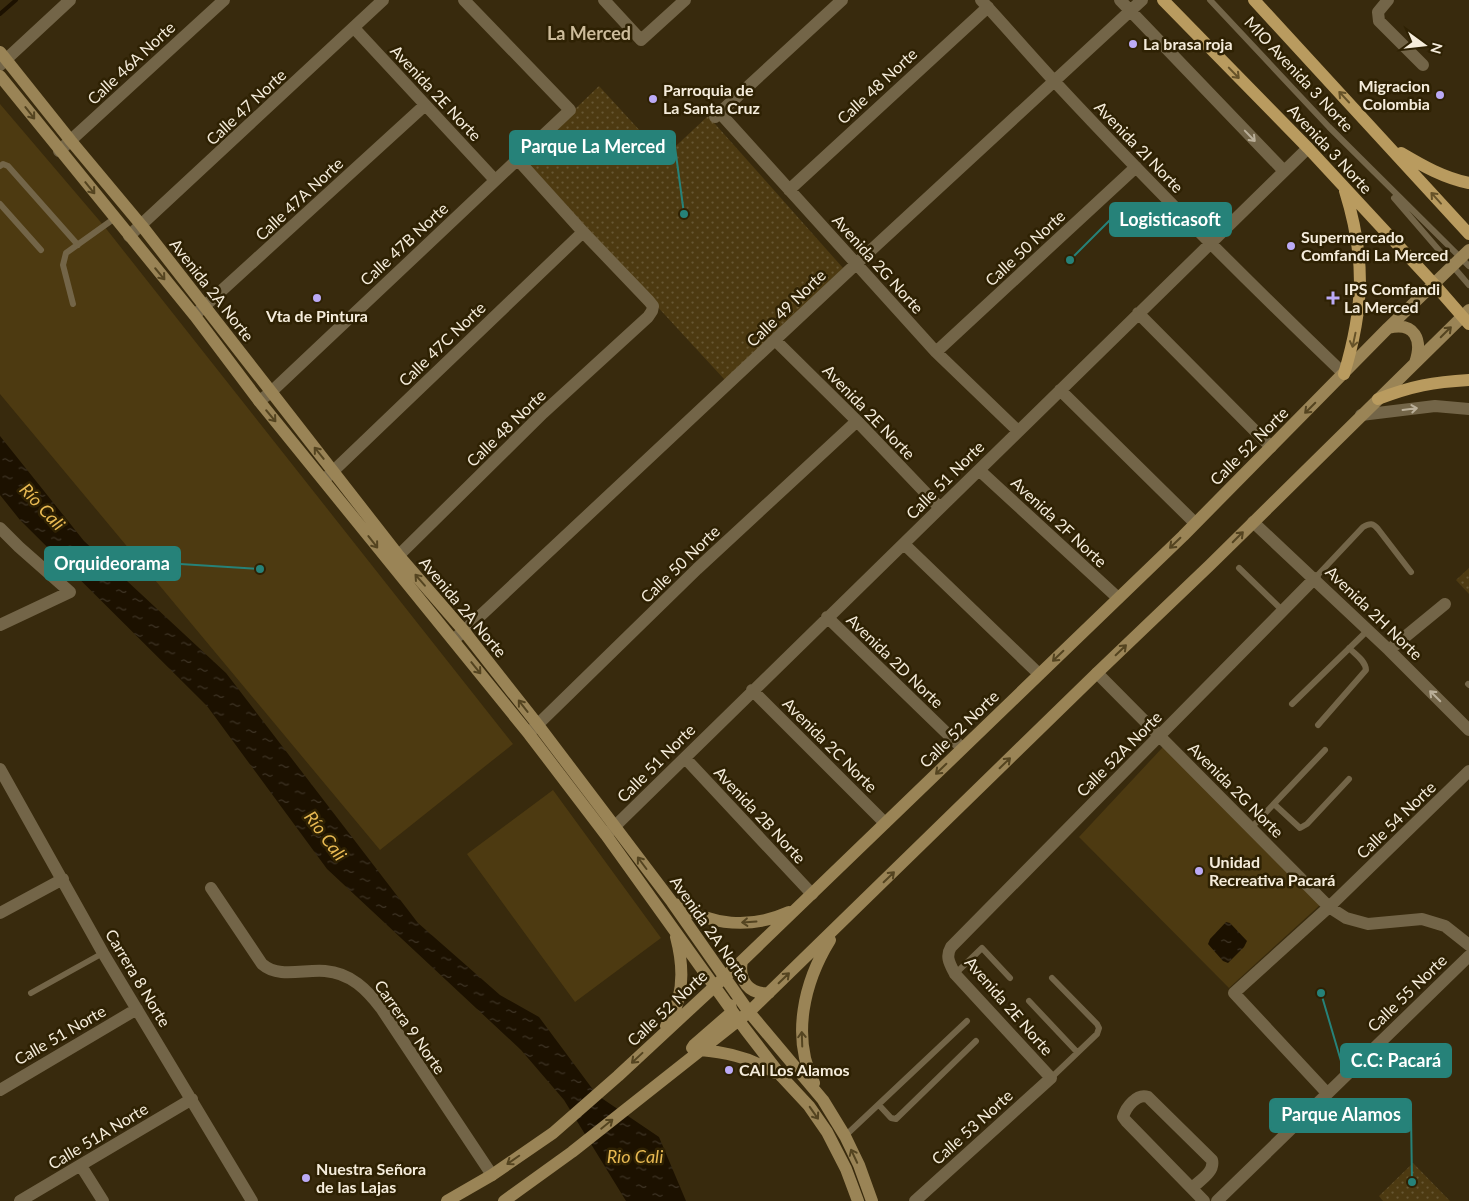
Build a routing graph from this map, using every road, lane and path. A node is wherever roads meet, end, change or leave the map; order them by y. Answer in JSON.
{"nodes":[{"id":1,"x":70,"y":0,"type":"edge"},
{"id":2,"x":224,"y":0,"type":"edge"},
{"id":3,"x":383,"y":0,"type":"edge"},
{"id":4,"x":464,"y":0,"type":"edge"},
{"id":5,"x":604,"y":0,"type":"edge"},
{"id":6,"x":685,"y":0,"type":"edge"},
{"id":7,"x":842,"y":0,"type":"edge"},
{"id":8,"x":1120,"y":0,"type":"edge"},
{"id":9,"x":1142,"y":0,"type":"edge"},
{"id":10,"x":1163,"y":0,"type":"edge"},
{"id":11,"x":1210,"y":0,"type":"edge"},
{"id":12,"x":1254,"y":0,"type":"edge"},
{"id":13,"x":1388,"y":0,"type":"edge"},
{"id":14,"x":984,"y":4,"type":"edge"},
{"id":15,"x":1130,"y":11,"type":"junction"},
{"id":16,"x":354,"y":28,"type":"junction"},
{"id":17,"x":2,"y":59,"type":"edge"},
{"id":18,"x":1423,"y":65,"type":"dead end"},
{"id":19,"x":0,"y":76,"type":"edge"},
{"id":20,"x":1054,"y":81,"type":"junction"},
{"id":21,"x":424,"y":106,"type":"junction"},
{"id":22,"x":71,"y":141,"type":"junction"},
{"id":23,"x":1389,"y":146,"type":"junction"},
{"id":24,"x":1308,"y":148,"type":"junction"},
{"id":25,"x":59,"y":151,"type":"junction"},
{"id":26,"x":518,"y":160,"type":"junction"},
{"id":27,"x":0,"y":166,"type":"edge"},
{"id":28,"x":1368,"y":166,"type":"junction"},
{"id":29,"x":1136,"y":167,"type":"junction"},
{"id":30,"x":1284,"y":171,"type":"junction"},
{"id":31,"x":496,"y":180,"type":"junction"},
{"id":32,"x":1469,"y":183,"type":"edge"},
{"id":33,"x":1344,"y":189,"type":"junction"},
{"id":34,"x":789,"y":190,"type":"junction"},
{"id":35,"x":0,"y":204,"type":"edge"},
{"id":36,"x":115,"y":218,"type":"junction"},
{"id":37,"x":142,"y":226,"type":"junction"},
{"id":38,"x":583,"y":232,"type":"junction"},
{"id":39,"x":1469,"y":234,"type":"edge"},
{"id":40,"x":130,"y":236,"type":"junction"},
{"id":41,"x":1211,"y":244,"type":"junction"},
{"id":42,"x":78,"y":245,"type":"junction"},
{"id":43,"x":41,"y":250,"type":"dead end"},
{"id":44,"x":1463,"y":260,"type":"edge"},
{"id":45,"x":856,"y":264,"type":"junction"},
{"id":46,"x":1434,"y":284,"type":"junction"},
{"id":47,"x":1469,"y":285,"type":"edge"},
{"id":48,"x":73,"y":304,"type":"dead end"},
{"id":49,"x":200,"y":312,"type":"junction"},
{"id":50,"x":1138,"y":313,"type":"junction"},
{"id":51,"x":1467,"y":317,"type":"edge"},
{"id":52,"x":1388,"y":328,"type":"junction"},
{"id":53,"x":775,"y":340,"type":"junction"},
{"id":54,"x":936,"y":352,"type":"junction"},
{"id":55,"x":1415,"y":363,"type":"junction"},
{"id":56,"x":1344,"y":374,"type":"junction"},
{"id":57,"x":1469,"y":380,"type":"edge"},
{"id":58,"x":1060,"y":390,"type":"junction"},
{"id":59,"x":270,"y":392,"type":"junction"},
{"id":60,"x":1378,"y":399,"type":"junction"},
{"id":61,"x":258,"y":401,"type":"junction"},
{"id":62,"x":1469,"y":409,"type":"edge"},
{"id":63,"x":1362,"y":415,"type":"junction"},
{"id":64,"x":857,"y":421,"type":"junction"},
{"id":65,"x":1018,"y":431,"type":"junction"},
{"id":66,"x":1271,"y":447,"type":"junction"},
{"id":67,"x":979,"y":470,"type":"junction"},
{"id":68,"x":329,"y":476,"type":"junction"},
{"id":69,"x":939,"y":507,"type":"junction"},
{"id":70,"x":1253,"y":522,"type":"junction"},
{"id":71,"x":1195,"y":523,"type":"junction"},
{"id":72,"x":0,"y":528,"type":"edge"},
{"id":73,"x":904,"y":544,"type":"junction"},
{"id":74,"x":394,"y":560,"type":"junction"},
{"id":75,"x":1239,"y":568,"type":"dead end"},
{"id":76,"x":1411,"y":572,"type":"dead end"},
{"id":77,"x":1315,"y":578,"type":"junction"},
{"id":78,"x":1118,"y":598,"type":"junction"},
{"id":79,"x":1445,"y":604,"type":"dead end"},
{"id":80,"x":1283,"y":611,"type":"junction"},
{"id":81,"x":827,"y":617,"type":"junction"},
{"id":82,"x":0,"y":625,"type":"edge"},
{"id":83,"x":1368,"y":630,"type":"junction"},
{"id":84,"x":464,"y":631,"type":"junction"},
{"id":85,"x":453,"y":640,"type":"junction"},
{"id":86,"x":1349,"y":648,"type":"junction"},
{"id":87,"x":1389,"y":650,"type":"junction"},
{"id":88,"x":1097,"y":673,"type":"junction"},
{"id":89,"x":1039,"y":674,"type":"junction"},
{"id":90,"x":752,"y":690,"type":"junction"},
{"id":91,"x":1292,"y":704,"type":"dead end"},
{"id":92,"x":538,"y":725,"type":"junction"},
{"id":93,"x":1318,"y":725,"type":"dead end"},
{"id":94,"x":1469,"y":730,"type":"edge"},
{"id":95,"x":529,"y":734,"type":"junction"},
{"id":96,"x":1159,"y":736,"type":"junction"},
{"id":97,"x":962,"y":748,"type":"junction"},
{"id":98,"x":1325,"y":750,"type":"dead end"},
{"id":99,"x":684,"y":758,"type":"junction"},
{"id":100,"x":0,"y":769,"type":"edge"},
{"id":101,"x":1468,"y":774,"type":"edge"},
{"id":102,"x":1349,"y":779,"type":"dead end"},
{"id":103,"x":1274,"y":804,"type":"junction"},
{"id":104,"x":885,"y":823,"type":"junction"},
{"id":105,"x":1251,"y":828,"type":"junction"},
{"id":106,"x":610,"y":831,"type":"junction"},
{"id":107,"x":62,"y":879,"type":"junction"},
{"id":108,"x":211,"y":888,"type":"dead end"},
{"id":109,"x":812,"y":894,"type":"junction"},
{"id":110,"x":672,"y":902,"type":"junction"},
{"id":111,"x":1330,"y":907,"type":"junction"},
{"id":112,"x":796,"y":909,"type":"junction"},
{"id":113,"x":854,"y":911,"type":"junction"},
{"id":114,"x":0,"y":913,"type":"edge"},
{"id":115,"x":664,"y":916,"type":"junction"},
{"id":116,"x":1469,"y":945,"type":"edge"},
{"id":117,"x":103,"y":953,"type":"junction"},
{"id":118,"x":947,"y":953,"type":"joint"},
{"id":119,"x":1469,"y":956,"type":"edge"},
{"id":120,"x":742,"y":961,"type":"junction"},
{"id":121,"x":955,"y":974,"type":"junction"},
{"id":122,"x":1010,"y":978,"type":"dead end"},
{"id":123,"x":1052,"y":978,"type":"dead end"},
{"id":124,"x":719,"y":982,"type":"junction"},
{"id":125,"x":31,"y":993,"type":"dead end"},
{"id":126,"x":768,"y":993,"type":"junction"},
{"id":127,"x":1029,"y":1001,"type":"dead end"},
{"id":128,"x":137,"y":1010,"type":"junction"},
{"id":129,"x":749,"y":1012,"type":"junction"},
{"id":130,"x":735,"y":1017,"type":"junction"},
{"id":131,"x":967,"y":1021,"type":"dead end"},
{"id":132,"x":656,"y":1040,"type":"junction"},
{"id":133,"x":976,"y":1041,"type":"dead end"},
{"id":134,"x":700,"y":1050,"type":"junction"},
{"id":135,"x":1077,"y":1052,"type":"junction"},
{"id":136,"x":686,"y":1062,"type":"junction"},
{"id":137,"x":782,"y":1077,"type":"junction"},
{"id":138,"x":1051,"y":1078,"type":"junction"},
{"id":139,"x":0,"y":1090,"type":"edge"},
{"id":140,"x":1327,"y":1093,"type":"junction"},
{"id":141,"x":192,"y":1099,"type":"junction"},
{"id":142,"x":824,"y":1100,"type":"junction"},
{"id":143,"x":879,"y":1106,"type":"junction"},
{"id":144,"x":845,"y":1136,"type":"junction"},
{"id":145,"x":81,"y":1166,"type":"junction"},
{"id":146,"x":492,"y":1175,"type":"junction"},
{"id":147,"x":1192,"y":1188,"type":"junction"},
{"id":148,"x":509,"y":1200,"type":"edge"},
{"id":149,"x":20,"y":1201,"type":"edge"},
{"id":150,"x":103,"y":1201,"type":"edge"},
{"id":151,"x":252,"y":1201,"type":"edge"},
{"id":152,"x":447,"y":1201,"type":"edge"},
{"id":153,"x":858,"y":1201,"type":"edge"},
{"id":154,"x":872,"y":1201,"type":"edge"},
{"id":155,"x":915,"y":1201,"type":"edge"},
{"id":156,"x":1204,"y":1201,"type":"edge"},
{"id":157,"x":1217,"y":1201,"type":"edge"}],
"edges":[{"from":1,"to":17,"type":"street"},
{"from":2,"to":22,"type":"street","name":"Calle 46A Norte"},
{"from":3,"to":16,"type":"street","name":"Calle 47 Norte"},
{"from":4,"to":26,"type":"street","name":"Calle 47B Norte"},
{"from":5,"to":6,"type":"street"},
{"from":7,"to":34,"type":"street","name":"Avenida 2G Norte"},
{"from":8,"to":15,"type":"street"},
{"from":9,"to":15,"type":"street","name":"Calle 49 Norte"},
{"from":10,"to":24,"type":"main road","name":"Avenida 3 Norte","one_way":true},
{"from":11,"to":28,"type":"lane","name":"MIO Avenida 3 Norte"},
{"from":23,"to":12,"type":"main road","one_way":true},
{"from":13,"to":18,"type":"street"},
{"from":14,"to":20,"type":"street","name":"Avenida 2I Norte"},
{"from":14,"to":34,"type":"street","name":"Calle 48 Norte"},
{"from":15,"to":20,"type":"street","name":"Calle 49 Norte"},
{"from":15,"to":30,"type":"street","one_way":true},
{"from":16,"to":21,"type":"street","name":"Avenida 2E Norte"},
{"from":16,"to":37,"type":"street","name":"Calle 47 Norte"},
{"from":17,"to":22,"type":"main road","name":"Avenida 2A Norte"},
{"from":19,"to":25,"type":"main road","name":"Avenida 2A Norte","one_way":true},
{"from":20,"to":29,"type":"street","name":"Avenida 2I Norte"},
{"from":20,"to":45,"type":"street","name":"Calle 49 Norte"},
{"from":21,"to":31,"type":"street","name":"Avenida 2E Norte"},
{"from":21,"to":49,"type":"street","name":"Calle 47A Norte"},
{"from":22,"to":25,"type":"street","name":"Calle 46A Norte"},
{"from":22,"to":37,"type":"main road","name":"Avenida 2A Norte"},
{"from":23,"to":32,"type":"main road"},
{"from":39,"to":23,"type":"main road","one_way":true},
{"from":24,"to":30,"type":"street","name":"Calle 51 Norte"},
{"from":24,"to":33,"type":"main road","name":"Avenida 3 Norte"},
{"from":25,"to":36,"type":"main road","name":"Avenida 2A Norte","one_way":true},
{"from":26,"to":31,"type":"street","name":"Calle 47B Norte"},
{"from":26,"to":38,"type":"street"},
{"from":27,"to":42,"type":"lane"},
{"from":28,"to":44,"type":"lane","name":"MIO Avenida 3 Norte"},
{"from":28,"to":44,"type":"lane","name":"MIO Avenida 3 Norte"},
{"from":29,"to":41,"type":"street","name":"Avenida 2I Norte"},
{"from":29,"to":54,"type":"street","name":"Calle 50 Norte"},
{"from":30,"to":41,"type":"street","name":"Calle 51 Norte"},
{"from":31,"to":59,"type":"street","name":"Calle 47B Norte"},
{"from":33,"to":46,"type":"main road","name":"Avenida 3 Norte"},
{"from":33,"to":56,"type":"main road","one_way":true},
{"from":34,"to":45,"type":"street","name":"Avenida 2G Norte"},
{"from":35,"to":43,"type":"lane"},
{"from":36,"to":40,"type":"main road","name":"Avenida 2A Norte"},
{"from":36,"to":42,"type":"lane"},
{"from":37,"to":40,"type":"street","name":"Calle 47 Norte"},
{"from":37,"to":49,"type":"main road","name":"Avenida 2A Norte"},
{"from":38,"to":68,"type":"street","name":"Calle 47C Norte"},
{"from":38,"to":74,"type":"street","name":"Calle 48 Norte"},
{"from":40,"to":49,"type":"main road","name":"Avenida 2A Norte","one_way":true},
{"from":41,"to":50,"type":"street","name":"Calle 51 Norte"},
{"from":41,"to":56,"type":"street","name":"Avenida 2I Norte"},
{"from":42,"to":48,"type":"lane"},
{"from":44,"to":46,"type":"main road","name":"Calle 52 Norte"},
{"from":44,"to":47,"type":"lane","name":"MIO Avenida 3 Norte"},
{"from":45,"to":53,"type":"street","name":"Calle 49 Norte"},
{"from":45,"to":54,"type":"street","name":"Avenida 2G Norte"},
{"from":46,"to":51,"type":"main road","name":"Avenida 3 Norte"},
{"from":46,"to":52,"type":"main road","name":"Calle 52 Norte"},
{"from":49,"to":59,"type":"main road","name":"Avenida 2A Norte"},
{"from":49,"to":61,"type":"main road","name":"Avenida 2A Norte"},
{"from":50,"to":58,"type":"street","name":"Calle 51 Norte"},
{"from":50,"to":66,"type":"street"},
{"from":55,"to":51,"type":"main road","one_way":true},
{"from":52,"to":55,"type":"main road"},
{"from":52,"to":56,"type":"main road","name":"Calle 52 Norte"},
{"from":53,"to":64,"type":"street","name":"Avenida 2E Norte"},
{"from":53,"to":84,"type":"street","name":"Calle 49 Norte"},
{"from":54,"to":65,"type":"street","name":"Avenida 2G Norte"},
{"from":55,"to":60,"type":"main road"},
{"from":56,"to":66,"type":"main road","name":"Calle 52 Norte","one_way":true},
{"from":57,"to":60,"type":"main road"},
{"from":58,"to":65,"type":"street","name":"Calle 51 Norte"},
{"from":58,"to":71,"type":"street"},
{"from":59,"to":61,"type":"street","name":"Calle 47B Norte"},
{"from":68,"to":59,"type":"main road","name":"Avenida 2A Norte","one_way":true},
{"from":60,"to":63,"type":"main road"},
{"from":61,"to":68,"type":"main road","name":"Avenida 2A Norte","one_way":true},
{"from":63,"to":62,"type":"street","one_way":true},
{"from":63,"to":70,"type":"main road"},
{"from":64,"to":69,"type":"street","name":"Avenida 2E Norte"},
{"from":64,"to":92,"type":"street","name":"Calle 50 Norte"},
{"from":65,"to":67,"type":"street","name":"Calle 51 Norte"},
{"from":66,"to":71,"type":"main road","name":"Calle 52 Norte"},
{"from":67,"to":69,"type":"street","name":"Calle 51 Norte"},
{"from":67,"to":78,"type":"street","name":"Avenida 2F Norte"},
{"from":68,"to":74,"type":"main road","name":"Avenida 2A Norte"},
{"from":69,"to":73,"type":"street","name":"Calle 51 Norte"},
{"from":70,"to":77,"type":"street","name":"Avenida 2H Norte"},
{"from":88,"to":70,"type":"main road","one_way":true},
{"from":71,"to":78,"type":"main road","name":"Calle 52 Norte","one_way":true},
{"from":72,"to":82,"type":"street"},
{"from":73,"to":81,"type":"street","name":"Calle 51 Norte"},
{"from":73,"to":89,"type":"street"},
{"from":84,"to":74,"type":"main road","name":"Avenida 2A Norte","one_way":true},
{"from":74,"to":85,"type":"main road","name":"Avenida 2A Norte"},
{"from":75,"to":80,"type":"lane"},
{"from":76,"to":77,"type":"lane"},
{"from":77,"to":80,"type":"street","name":"Calle 52A Norte"},
{"from":77,"to":83,"type":"street","name":"Avenida 2H Norte"},
{"from":78,"to":89,"type":"main road","name":"Calle 52 Norte","one_way":true},
{"from":79,"to":87,"type":"street"},
{"from":80,"to":96,"type":"street","name":"Calle 52A Norte"},
{"from":81,"to":90,"type":"street","name":"Calle 51 Norte"},
{"from":81,"to":97,"type":"street","name":"Avenida 2D Norte"},
{"from":83,"to":86,"type":"lane"},
{"from":83,"to":87,"type":"street","name":"Avenida 2H Norte"},
{"from":84,"to":85,"type":"street","name":"Calle 49 Norte"},
{"from":92,"to":84,"type":"main road","name":"Avenida 2A Norte","one_way":true},
{"from":85,"to":95,"type":"main road","name":"Avenida 2A Norte","one_way":true},
{"from":86,"to":91,"type":"lane"},
{"from":86,"to":93,"type":"lane"},
{"from":94,"to":87,"type":"street","name":"Avenida 2H Norte","one_way":true},
{"from":88,"to":96,"type":"street","name":"Avenida 2G Norte"},
{"from":113,"to":88,"type":"main road","one_way":true},
{"from":89,"to":97,"type":"main road","name":"Calle 52 Norte"},
{"from":90,"to":99,"type":"street","name":"Calle 51 Norte"},
{"from":90,"to":104,"type":"street","name":"Avenida 2C Norte"},
{"from":92,"to":95,"type":"street","name":"Calle 50 Norte"},
{"from":92,"to":106,"type":"main road","name":"Avenida 2A Norte"},
{"from":95,"to":106,"type":"main road","name":"Avenida 2A Norte"},
{"from":96,"to":105,"type":"street","name":"Avenida 2G Norte"},
{"from":96,"to":118,"type":"street","name":"Calle 52A Norte"},
{"from":97,"to":104,"type":"main road","name":"Calle 52 Norte","one_way":true},
{"from":98,"to":103,"type":"lane"},
{"from":99,"to":106,"type":"street","name":"Calle 51 Norte"},
{"from":99,"to":109,"type":"street","name":"Avenida 2B Norte"},
{"from":100,"to":107,"type":"street","name":"Carrera 8 Norte"},
{"from":101,"to":111,"type":"street","name":"Calle 54 Norte"},
{"from":102,"to":103,"type":"lane"},
{"from":103,"to":105,"type":"lane"},
{"from":104,"to":109,"type":"main road","name":"Calle 52 Norte"},
{"from":105,"to":111,"type":"street","name":"Avenida 2G Norte"},
{"from":110,"to":106,"type":"main road","name":"Avenida 2A Norte","one_way":true},
{"from":106,"to":115,"type":"main road","name":"Avenida 2A Norte"},
{"from":107,"to":114,"type":"street"},
{"from":107,"to":117,"type":"street","name":"Carrera 8 Norte"},
{"from":108,"to":146,"type":"street","name":"Carrera 9 Norte"},
{"from":109,"to":112,"type":"main road","name":"Calle 52 Norte"},
{"from":112,"to":110,"type":"main road","one_way":true},
{"from":110,"to":124,"type":"main road","name":"Avenida 2A Norte"},
{"from":111,"to":116,"type":"street","name":"Avenida 2G Norte"},
{"from":111,"to":140,"type":"street","name":"Calle 54 Norte"},
{"from":112,"to":120,"type":"main road","name":"Calle 52 Norte"},
{"from":126,"to":113,"type":"main road","one_way":true},
{"from":142,"to":113,"type":"main road","one_way":true},
{"from":115,"to":124,"type":"main road","name":"Avenida 2A Norte"},
{"from":115,"to":132,"type":"main road"},
{"from":117,"to":125,"type":"lane"},
{"from":117,"to":128,"type":"street","name":"Carrera 8 Norte"},
{"from":118,"to":121,"type":"street","name":"Avenida 2E Norte"},
{"from":119,"to":140,"type":"street","name":"Calle 55 Norte"},
{"from":120,"to":124,"type":"main road","name":"Calle 52 Norte"},
{"from":120,"to":126,"type":"main road"},
{"from":121,"to":122,"type":"lane"},
{"from":121,"to":138,"type":"street","name":"Avenida 2E Norte"},
{"from":123,"to":135,"type":"lane"},
{"from":124,"to":129,"type":"main road","name":"Avenida 2A Norte"},
{"from":124,"to":130,"type":"main road"},
{"from":124,"to":132,"type":"main road","name":"Calle 52 Norte"},
{"from":126,"to":129,"type":"main road"},
{"from":127,"to":135,"type":"lane"},
{"from":128,"to":139,"type":"street","name":"Calle 51 Norte"},
{"from":128,"to":141,"type":"street","name":"Carrera 8 Norte"},
{"from":129,"to":130,"type":"main road"},
{"from":129,"to":142,"type":"main road","name":"Avenida 2A Norte"},
{"from":130,"to":134,"type":"main road"},
{"from":130,"to":136,"type":"main road"},
{"from":130,"to":137,"type":"main road"},
{"from":131,"to":143,"type":"lane"},
{"from":132,"to":146,"type":"main road","name":"Calle 52 Norte","one_way":true},
{"from":133,"to":143,"type":"lane"},
{"from":134,"to":136,"type":"main road"},
{"from":134,"to":137,"type":"main road"},
{"from":135,"to":138,"type":"lane"},
{"from":148,"to":136,"type":"main road","one_way":true},
{"from":137,"to":153,"type":"main road","one_way":true},
{"from":138,"to":155,"type":"street","name":"Calle 53 Norte"},
{"from":140,"to":157,"type":"street","name":"Calle 55 Norte"},
{"from":141,"to":145,"type":"street","name":"Calle 51A Norte"},
{"from":141,"to":151,"type":"street","name":"Carrera 8 Norte"},
{"from":142,"to":144,"type":"main road","name":"Avenida 2A Norte"},
{"from":143,"to":144,"type":"lane"},
{"from":154,"to":144,"type":"main road","name":"Avenida 2A Norte","one_way":true},
{"from":145,"to":149,"type":"street","name":"Calle 51A Norte"},
{"from":145,"to":150,"type":"street"},
{"from":146,"to":152,"type":"main road","name":"Calle 52 Norte"},
{"from":147,"to":147,"type":"street"},
{"from":147,"to":156,"type":"street"}]}
